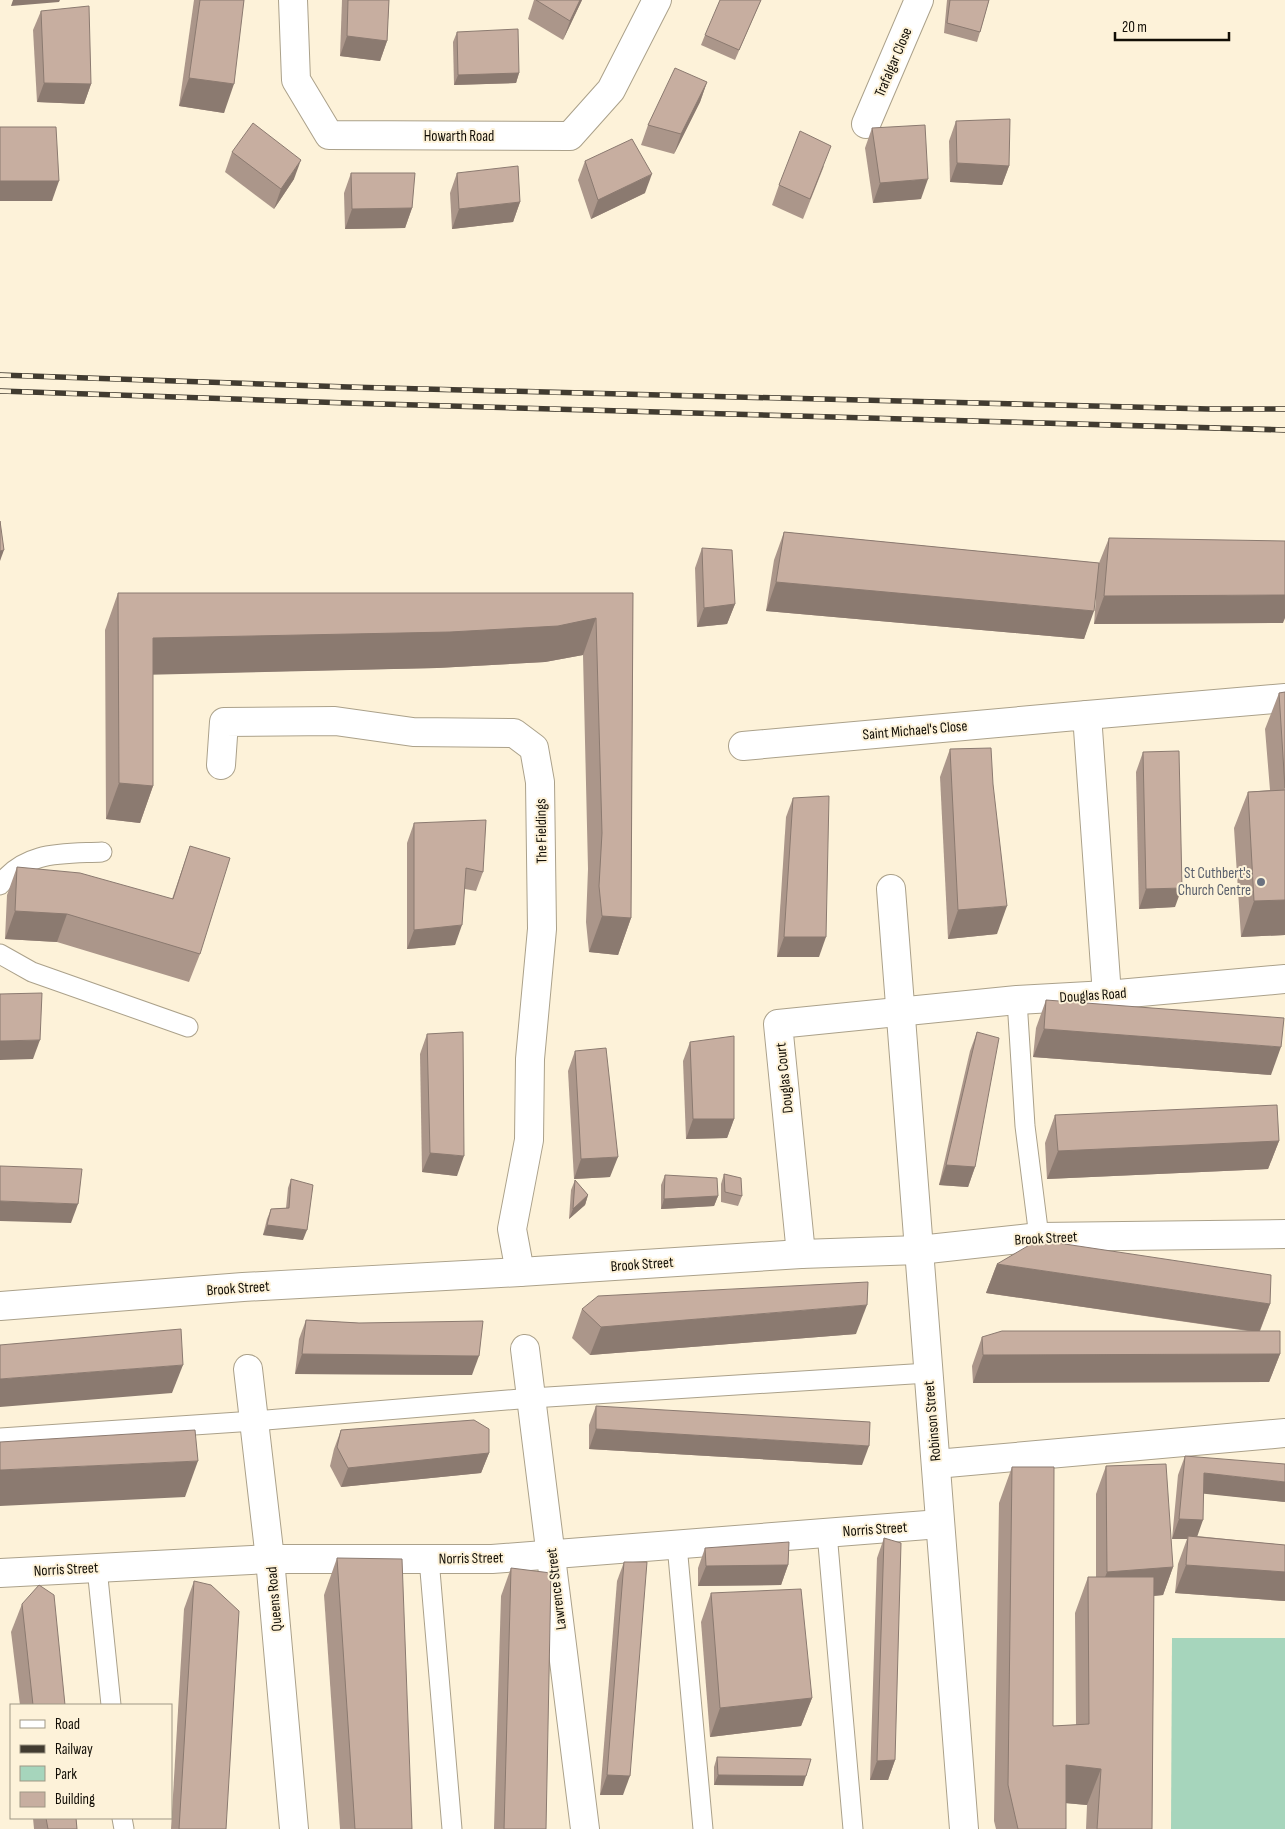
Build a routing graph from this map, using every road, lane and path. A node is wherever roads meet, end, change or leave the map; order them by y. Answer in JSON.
{"nodes":[{"id":1,"x":293,"y":0,"type":"edge"},
{"id":2,"x":657,"y":0,"type":"edge"},
{"id":3,"x":919,"y":0,"type":"edge"},
{"id":4,"x":866,"y":124,"type":"dead end"},
{"id":5,"x":1285,"y":698,"type":"edge"},
{"id":6,"x":1087,"y":714,"type":"junction"},
{"id":7,"x":743,"y":746,"type":"dead end"},
{"id":8,"x":221,"y":765,"type":"dead end"},
{"id":9,"x":102,"y":852,"type":"dead end"},
{"id":10,"x":0,"y":885,"type":"edge"},
{"id":11,"x":891,"y":889,"type":"dead end"},
{"id":12,"x":0,"y":954,"type":"edge"},
{"id":13,"x":1285,"y":979,"type":"edge"},
{"id":14,"x":1107,"y":995,"type":"junction"},
{"id":15,"x":1017,"y":1000,"type":"junction"},
{"id":16,"x":901,"y":1013,"type":"junction"},
{"id":17,"x":188,"y":1027,"type":"dead end"},
{"id":18,"x":1285,"y":1234,"type":"edge"},
{"id":19,"x":1039,"y":1237,"type":"junction"},
{"id":20,"x":920,"y":1250,"type":"junction"},
{"id":21,"x":801,"y":1254,"type":"junction"},
{"id":22,"x":520,"y":1272,"type":"junction"},
{"id":23,"x":0,"y":1306,"type":"edge"},
{"id":24,"x":525,"y":1349,"type":"dead end"},
{"id":25,"x":248,"y":1368,"type":"dead end"},
{"id":26,"x":928,"y":1372,"type":"junction"},
{"id":27,"x":532,"y":1398,"type":"junction"},
{"id":28,"x":254,"y":1421,"type":"junction"},
{"id":29,"x":1285,"y":1433,"type":"edge"},
{"id":30,"x":0,"y":1438,"type":"edge"},
{"id":31,"x":936,"y":1464,"type":"junction"},
{"id":32,"x":940,"y":1524,"type":"junction"},
{"id":33,"x":827,"y":1533,"type":"junction"},
{"id":34,"x":676,"y":1545,"type":"junction"},
{"id":35,"x":552,"y":1554,"type":"junction"},
{"id":36,"x":270,"y":1559,"type":"junction"},
{"id":37,"x":429,"y":1559,"type":"junction"},
{"id":38,"x":97,"y":1568,"type":"junction"},
{"id":39,"x":0,"y":1573,"type":"edge"},
{"id":40,"x":111,"y":1704,"type":"edge"},
{"id":41,"x":294,"y":1829,"type":"edge"},
{"id":42,"x":452,"y":1829,"type":"edge"},
{"id":43,"x":585,"y":1829,"type":"edge"},
{"id":44,"x":703,"y":1829,"type":"edge"},
{"id":45,"x":853,"y":1829,"type":"edge"},
{"id":46,"x":964,"y":1829,"type":"edge"}],
"edges":[{"from":1,"to":2,"type":"street","name":"Howarth Road"},
{"from":3,"to":4,"type":"street","name":"Trafalgar Close"},
{"from":5,"to":6,"type":"street","name":"Saint Michael's Close"},
{"from":6,"to":7,"type":"street","name":"Saint Michael's Close"},
{"from":6,"to":14,"type":"street"},
{"from":8,"to":22,"type":"street","name":"The Fieldings"},
{"from":9,"to":10,"type":"lane"},
{"from":11,"to":16,"type":"street","name":"Robinson Street"},
{"from":12,"to":17,"type":"lane"},
{"from":13,"to":14,"type":"street","name":"Douglas Road"},
{"from":14,"to":15,"type":"street","name":"Douglas Road"},
{"from":15,"to":16,"type":"street","name":"Douglas Road"},
{"from":15,"to":19,"type":"lane"},
{"from":16,"to":20,"type":"street","name":"Robinson Street"},
{"from":16,"to":21,"type":"street","name":"Douglas Court"},
{"from":18,"to":19,"type":"street","name":"Brook Street"},
{"from":19,"to":20,"type":"street","name":"Brook Street"},
{"from":20,"to":21,"type":"street","name":"Brook Street"},
{"from":20,"to":26,"type":"street","name":"Robinson Street"},
{"from":21,"to":22,"type":"street","name":"Brook Street"},
{"from":22,"to":23,"type":"street","name":"Brook Street"},
{"from":24,"to":27,"type":"street","name":"Lawrence Street"},
{"from":25,"to":28,"type":"street","name":"Queens Road"},
{"from":26,"to":27,"type":"lane"},
{"from":26,"to":31,"type":"street","name":"Robinson Street"},
{"from":27,"to":28,"type":"lane"},
{"from":27,"to":35,"type":"street","name":"Lawrence Street"},
{"from":28,"to":30,"type":"lane"},
{"from":28,"to":36,"type":"street","name":"Queens Road"},
{"from":29,"to":31,"type":"street"},
{"from":31,"to":32,"type":"street","name":"Robinson Street"},
{"from":32,"to":33,"type":"street","name":"Norris Street"},
{"from":32,"to":46,"type":"street","name":"Robinson Street"},
{"from":33,"to":34,"type":"street","name":"Norris Street"},
{"from":33,"to":45,"type":"lane"},
{"from":34,"to":35,"type":"street","name":"Norris Street"},
{"from":34,"to":44,"type":"lane"},
{"from":35,"to":37,"type":"street","name":"Norris Street"},
{"from":35,"to":43,"type":"street","name":"Lawrence Street"},
{"from":36,"to":37,"type":"street","name":"Norris Street"},
{"from":36,"to":38,"type":"street","name":"Norris Street"},
{"from":36,"to":41,"type":"street","name":"Queens Road"},
{"from":37,"to":42,"type":"lane"},
{"from":38,"to":39,"type":"street","name":"Norris Street"},
{"from":38,"to":40,"type":"lane"}]}
